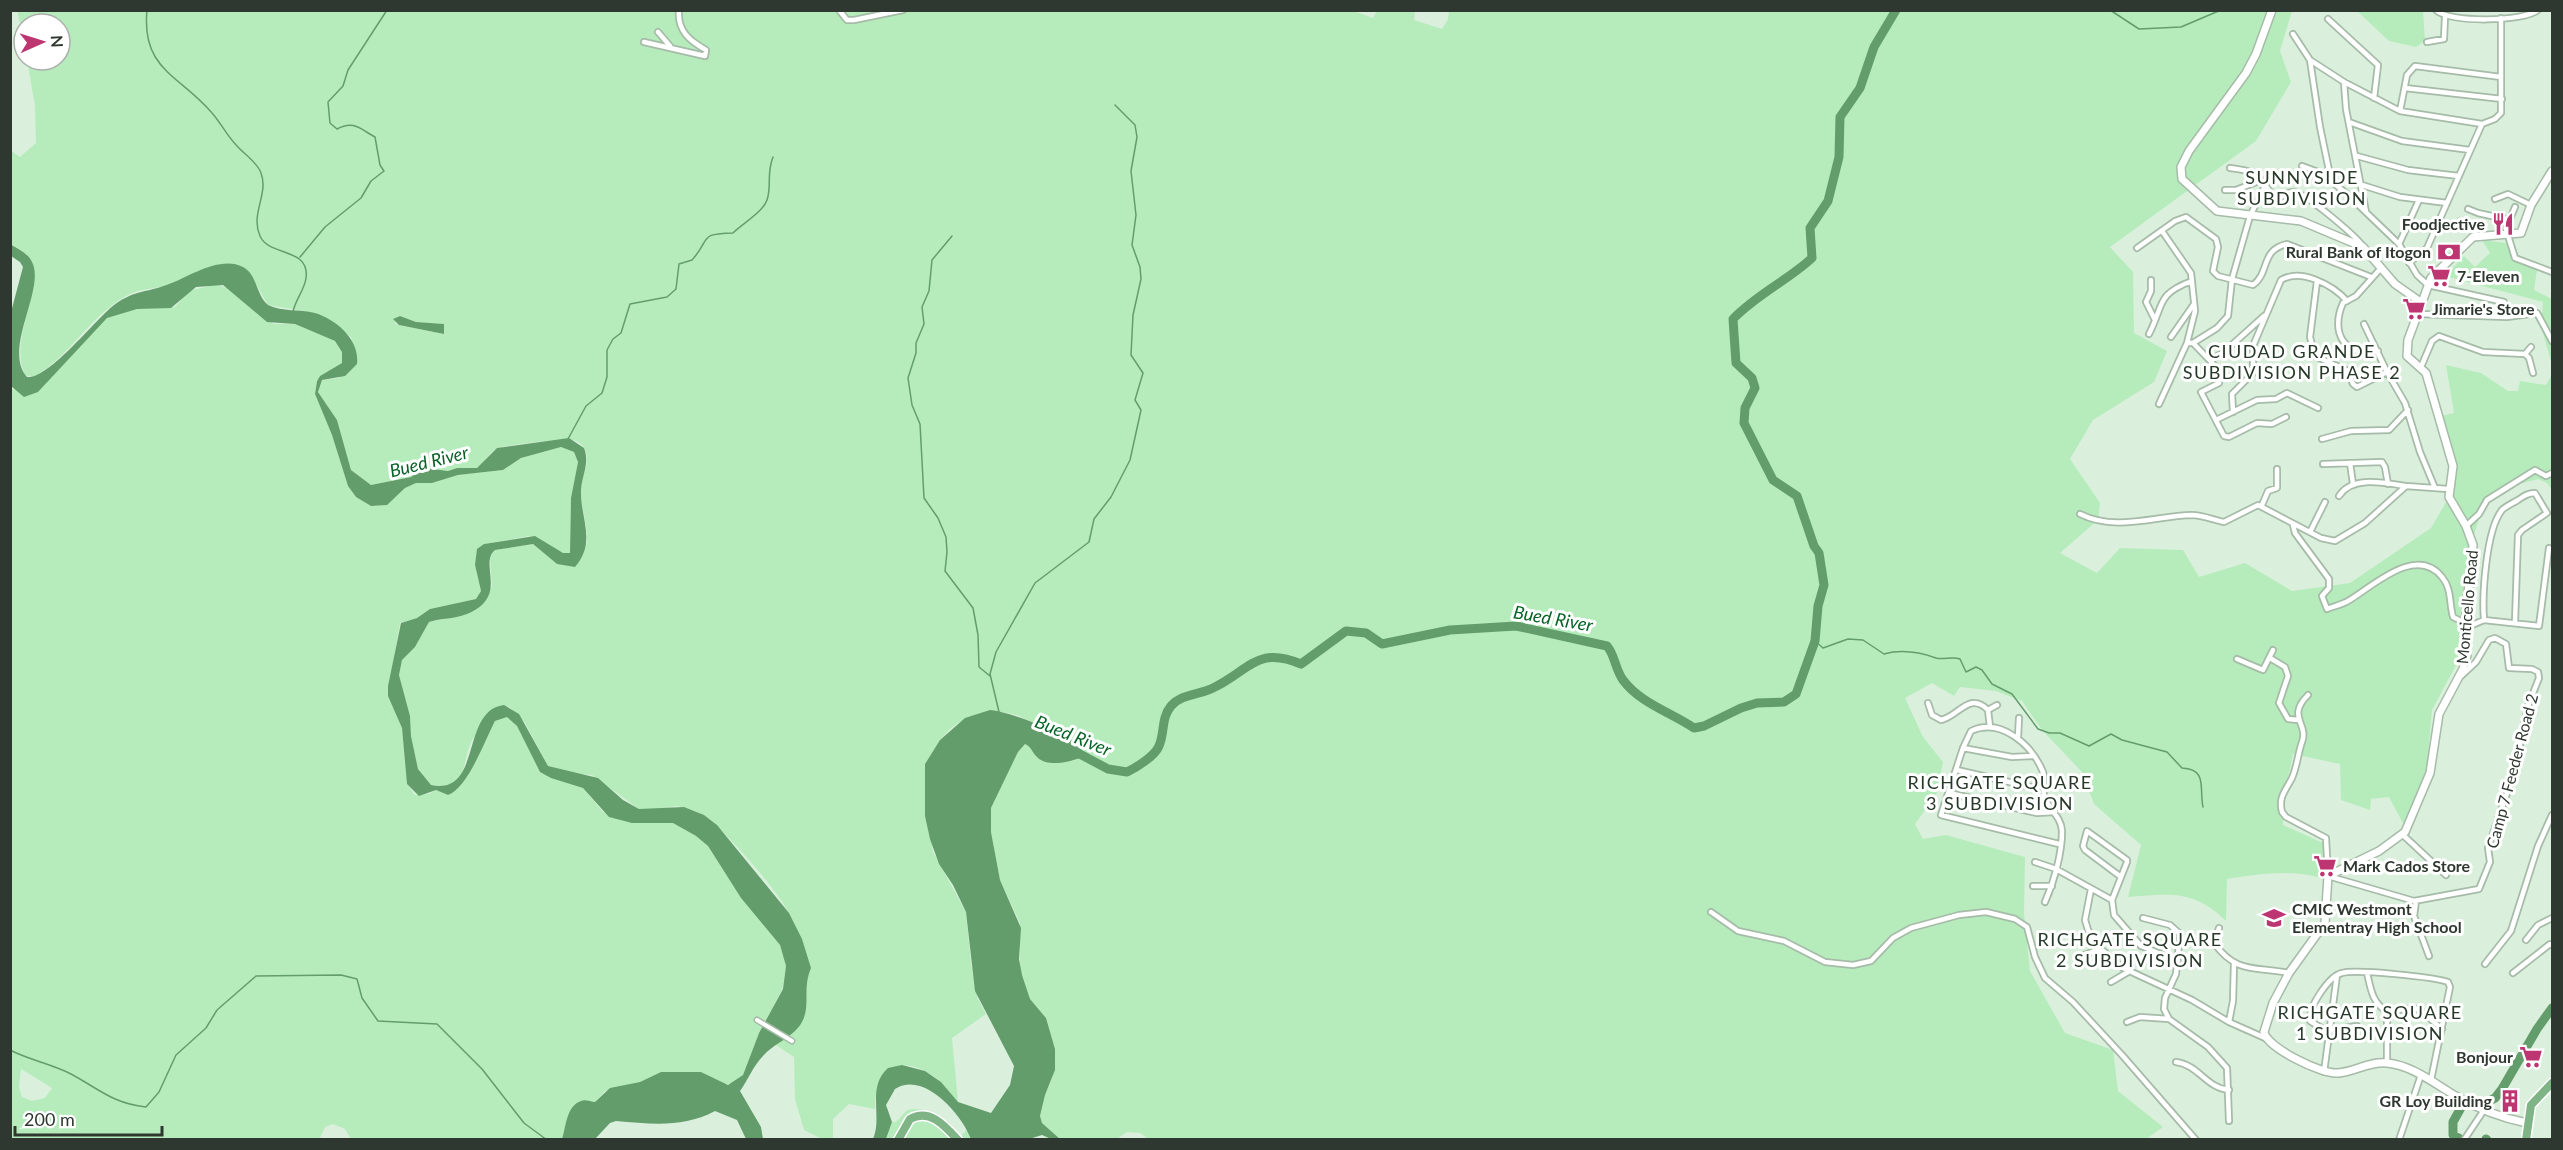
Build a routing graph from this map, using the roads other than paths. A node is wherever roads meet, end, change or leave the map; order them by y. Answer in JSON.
{"nodes":[{"id":1,"x":679,"y":10,"type":"edge"},
{"id":2,"x":839,"y":10,"type":"edge"},
{"id":3,"x":903,"y":10,"type":"edge"},
{"id":4,"x":2272,"y":10,"type":"edge"},
{"id":5,"x":2436,"y":10,"type":"edge"},
{"id":6,"x":2538,"y":10,"type":"edge"},
{"id":7,"x":2445,"y":17,"type":"junction"},
{"id":8,"x":2501,"y":18,"type":"junction"},
{"id":9,"x":2328,"y":19,"type":"dead end"},
{"id":10,"x":658,"y":32,"type":"dead end"},
{"id":11,"x":2294,"y":34,"type":"dead end"},
{"id":12,"x":644,"y":42,"type":"dead end"},
{"id":13,"x":2427,"y":42,"type":"dead end"},
{"id":14,"x":671,"y":47,"type":"junction"},
{"id":15,"x":2310,"y":60,"type":"junction"},
{"id":16,"x":2501,"y":77,"type":"junction"},
{"id":17,"x":2344,"y":82,"type":"junction"},
{"id":18,"x":2405,"y":88,"type":"junction"},
{"id":19,"x":2374,"y":98,"type":"junction"},
{"id":20,"x":2502,"y":99,"type":"junction"},
{"id":21,"x":2400,"y":111,"type":"junction"},
{"id":22,"x":2349,"y":122,"type":"junction"},
{"id":23,"x":2482,"y":124,"type":"junction"},
{"id":24,"x":2470,"y":150,"type":"junction"},
{"id":25,"x":2357,"y":156,"type":"junction"},
{"id":26,"x":2302,"y":166,"type":"dead end"},
{"id":27,"x":2230,"y":168,"type":"dead end"},
{"id":28,"x":2553,"y":171,"type":"edge"},
{"id":29,"x":2459,"y":176,"type":"junction"},
{"id":30,"x":2331,"y":180,"type":"junction"},
{"id":31,"x":2264,"y":182,"type":"junction"},
{"id":32,"x":2362,"y":185,"type":"junction"},
{"id":33,"x":2225,"y":189,"type":"dead end"},
{"id":34,"x":2495,"y":199,"type":"dead end"},
{"id":35,"x":2419,"y":200,"type":"junction"},
{"id":36,"x":2447,"y":203,"type":"junction"},
{"id":37,"x":2531,"y":206,"type":"junction"},
{"id":38,"x":2515,"y":207,"type":"dead end"},
{"id":39,"x":2468,"y":208,"type":"dead end"},
{"id":40,"x":2366,"y":212,"type":"junction"},
{"id":41,"x":2250,"y":216,"type":"junction"},
{"id":42,"x":2510,"y":220,"type":"junction"},
{"id":43,"x":2460,"y":221,"type":"dead end"},
{"id":44,"x":2162,"y":231,"type":"junction"},
{"id":45,"x":2476,"y":236,"type":"junction"},
{"id":46,"x":2508,"y":236,"type":"junction"},
{"id":47,"x":2399,"y":244,"type":"junction"},
{"id":48,"x":2363,"y":247,"type":"junction"},
{"id":49,"x":2137,"y":248,"type":"dead end"},
{"id":50,"x":2409,"y":263,"type":"junction"},
{"id":51,"x":2381,"y":268,"type":"junction"},
{"id":52,"x":2553,"y":272,"type":"edge"},
{"id":53,"x":2371,"y":277,"type":"junction"},
{"id":54,"x":2232,"y":279,"type":"junction"},
{"id":55,"x":2151,"y":280,"type":"dead end"},
{"id":56,"x":2192,"y":281,"type":"junction"},
{"id":57,"x":2317,"y":281,"type":"junction"},
{"id":58,"x":2430,"y":281,"type":"junction"},
{"id":59,"x":2347,"y":301,"type":"junction"},
{"id":60,"x":2422,"y":303,"type":"junction"},
{"id":61,"x":2194,"y":304,"type":"junction"},
{"id":62,"x":2267,"y":313,"type":"junction"},
{"id":63,"x":2418,"y":314,"type":"junction"},
{"id":64,"x":2507,"y":317,"type":"junction"},
{"id":65,"x":2155,"y":320,"type":"junction"},
{"id":66,"x":2364,"y":324,"type":"dead end"},
{"id":67,"x":2149,"y":334,"type":"dead end"},
{"id":68,"x":2171,"y":337,"type":"dead end"},
{"id":69,"x":2553,"y":341,"type":"edge"},
{"id":70,"x":2187,"y":343,"type":"junction"},
{"id":71,"x":2193,"y":343,"type":"junction"},
{"id":72,"x":2531,"y":347,"type":"dead end"},
{"id":73,"x":2378,"y":351,"type":"junction"},
{"id":74,"x":2525,"y":354,"type":"junction"},
{"id":75,"x":2211,"y":360,"type":"junction"},
{"id":76,"x":2421,"y":367,"type":"junction"},
{"id":77,"x":2387,"y":372,"type":"junction"},
{"id":78,"x":2534,"y":373,"type":"dead end"},
{"id":79,"x":2159,"y":404,"type":"dead end"},
{"id":80,"x":2318,"y":408,"type":"dead end"},
{"id":81,"x":2408,"y":410,"type":"junction"},
{"id":82,"x":2233,"y":412,"type":"junction"},
{"id":83,"x":2286,"y":417,"type":"dead end"},
{"id":84,"x":2216,"y":420,"type":"junction"},
{"id":85,"x":2322,"y":439,"type":"dead end"},
{"id":86,"x":2350,"y":463,"type":"junction"},
{"id":87,"x":2323,"y":464,"type":"dead end"},
{"id":88,"x":2277,"y":469,"type":"dead end"},
{"id":89,"x":2553,"y":473,"type":"edge"},
{"id":90,"x":2353,"y":484,"type":"junction"},
{"id":91,"x":2388,"y":484,"type":"junction"},
{"id":92,"x":2406,"y":486,"type":"junction"},
{"id":93,"x":2435,"y":488,"type":"junction"},
{"id":94,"x":2448,"y":489,"type":"junction"},
{"id":95,"x":2339,"y":496,"type":"dead end"},
{"id":96,"x":2325,"y":502,"type":"dead end"},
{"id":97,"x":2262,"y":505,"type":"junction"},
{"id":98,"x":2080,"y":514,"type":"dead end"},
{"id":99,"x":2293,"y":525,"type":"junction"},
{"id":100,"x":2466,"y":526,"type":"junction"},
{"id":101,"x":2308,"y":531,"type":"junction"},
{"id":102,"x":2300,"y":540,"type":"junction"},
{"id":103,"x":2549,"y":548,"type":"dead end"},
{"id":104,"x":2546,"y":586,"type":"junction"},
{"id":105,"x":2553,"y":586,"type":"edge"},
{"id":106,"x":2484,"y":620,"type":"junction"},
{"id":107,"x":2515,"y":622,"type":"junction"},
{"id":108,"x":2465,"y":626,"type":"junction"},
{"id":109,"x":2273,"y":650,"type":"dead end"},
{"id":110,"x":2270,"y":658,"type":"junction"},
{"id":111,"x":2237,"y":659,"type":"dead end"},
{"id":112,"x":2459,"y":677,"type":"junction"},
{"id":113,"x":2308,"y":695,"type":"dead end"},
{"id":114,"x":1928,"y":703,"type":"dead end"},
{"id":115,"x":1996,"y":705,"type":"dead end"},
{"id":116,"x":1988,"y":710,"type":"junction"},
{"id":117,"x":2019,"y":718,"type":"dead end"},
{"id":118,"x":2298,"y":720,"type":"junction"},
{"id":119,"x":1990,"y":727,"type":"junction"},
{"id":120,"x":2018,"y":737,"type":"junction"},
{"id":121,"x":1963,"y":748,"type":"junction"},
{"id":122,"x":2032,"y":756,"type":"junction"},
{"id":123,"x":1957,"y":770,"type":"junction"},
{"id":124,"x":2044,"y":786,"type":"junction"},
{"id":125,"x":1949,"y":793,"type":"junction"},
{"id":126,"x":2055,"y":812,"type":"junction"},
{"id":127,"x":2553,"y":815,"type":"edge"},
{"id":128,"x":2403,"y":835,"type":"junction"},
{"id":129,"x":2060,"y":844,"type":"junction"},
{"id":130,"x":2035,"y":862,"type":"dead end"},
{"id":131,"x":2056,"y":869,"type":"junction"},
{"id":132,"x":2446,"y":874,"type":"dead end"},
{"id":133,"x":2328,"y":876,"type":"junction"},
{"id":134,"x":2121,"y":877,"type":"junction"},
{"id":135,"x":2033,"y":886,"type":"dead end"},
{"id":136,"x":2052,"y":886,"type":"junction"},
{"id":137,"x":2091,"y":889,"type":"junction"},
{"id":138,"x":2112,"y":900,"type":"junction"},
{"id":139,"x":2416,"y":901,"type":"junction"},
{"id":140,"x":2045,"y":902,"type":"dead end"},
{"id":141,"x":1711,"y":912,"type":"dead end"},
{"id":142,"x":2143,"y":918,"type":"dead end"},
{"id":143,"x":2553,"y":918,"type":"edge"},
{"id":144,"x":2219,"y":928,"type":"dead end"},
{"id":145,"x":2526,"y":940,"type":"dead end"},
{"id":146,"x":2553,"y":945,"type":"edge"},
{"id":147,"x":2101,"y":949,"type":"junction"},
{"id":148,"x":2429,"y":956,"type":"dead end"},
{"id":149,"x":2078,"y":957,"type":"dead end"},
{"id":150,"x":2178,"y":961,"type":"junction"},
{"id":151,"x":2234,"y":963,"type":"junction"},
{"id":152,"x":2485,"y":964,"type":"dead end"},
{"id":153,"x":2128,"y":972,"type":"junction"},
{"id":154,"x":2289,"y":973,"type":"junction"},
{"id":155,"x":2367,"y":973,"type":"junction"},
{"id":156,"x":2513,"y":973,"type":"dead end"},
{"id":157,"x":2337,"y":975,"type":"junction"},
{"id":158,"x":2111,"y":982,"type":"dead end"},
{"id":159,"x":2170,"y":992,"type":"junction"},
{"id":160,"x":2387,"y":1012,"type":"junction"},
{"id":161,"x":2169,"y":1019,"type":"junction"},
{"id":162,"x":757,"y":1020,"type":"dead end"},
{"id":163,"x":2127,"y":1022,"type":"dead end"},
{"id":164,"x":2229,"y":1022,"type":"junction"},
{"id":165,"x":2357,"y":1026,"type":"dead end"},
{"id":166,"x":2442,"y":1029,"type":"junction"},
{"id":167,"x":2331,"y":1031,"type":"junction"},
{"id":168,"x":2265,"y":1038,"type":"junction"},
{"id":169,"x":792,"y":1041,"type":"dead end"},
{"id":170,"x":2176,"y":1062,"type":"dead end"},
{"id":171,"x":2386,"y":1062,"type":"junction"},
{"id":172,"x":2324,"y":1072,"type":"junction"},
{"id":173,"x":2421,"y":1076,"type":"junction"},
{"id":174,"x":2431,"y":1080,"type":"junction"},
{"id":175,"x":2553,"y":1083,"type":"edge"},
{"id":176,"x":2229,"y":1090,"type":"junction"},
{"id":177,"x":2484,"y":1109,"type":"junction"},
{"id":178,"x":2229,"y":1121,"type":"dead end"},
{"id":179,"x":2527,"y":1123,"type":"junction"},
{"id":180,"x":2526,"y":1137,"type":"edge"},
{"id":181,"x":898,"y":1140,"type":"edge"},
{"id":182,"x":958,"y":1140,"type":"edge"},
{"id":183,"x":2196,"y":1140,"type":"edge"},
{"id":184,"x":2399,"y":1140,"type":"edge"},
{"id":185,"x":2464,"y":1140,"type":"edge"}],
"edges":[{"from":1,"to":14,"type":"street"},
{"from":2,"to":3,"type":"street"},
{"from":4,"to":41,"type":"main road"},
{"from":5,"to":7,"type":"street"},
{"from":6,"to":8,"type":"street"},
{"from":7,"to":8,"type":"street"},
{"from":7,"to":13,"type":"street"},
{"from":8,"to":16,"type":"street"},
{"from":9,"to":19,"type":"street"},
{"from":10,"to":14,"type":"street"},
{"from":11,"to":15,"type":"street"},
{"from":12,"to":14,"type":"street"},
{"from":15,"to":17,"type":"street"},
{"from":15,"to":30,"type":"street"},
{"from":16,"to":18,"type":"street"},
{"from":16,"to":20,"type":"street"},
{"from":17,"to":19,"type":"street"},
{"from":17,"to":22,"type":"street"},
{"from":18,"to":20,"type":"street"},
{"from":18,"to":21,"type":"street"},
{"from":19,"to":21,"type":"street"},
{"from":20,"to":23,"type":"street"},
{"from":21,"to":23,"type":"street"},
{"from":22,"to":24,"type":"street"},
{"from":22,"to":25,"type":"street"},
{"from":23,"to":24,"type":"street"},
{"from":24,"to":29,"type":"street"},
{"from":25,"to":29,"type":"street"},
{"from":25,"to":32,"type":"street"},
{"from":26,"to":30,"type":"street"},
{"from":27,"to":31,"type":"street"},
{"from":28,"to":37,"type":"main road"},
{"from":29,"to":36,"type":"street"},
{"from":30,"to":40,"type":"street"},
{"from":31,"to":33,"type":"street"},
{"from":31,"to":41,"type":"street"},
{"from":31,"to":48,"type":"street"},
{"from":32,"to":35,"type":"street"},
{"from":32,"to":40,"type":"street"},
{"from":34,"to":37,"type":"street"},
{"from":35,"to":36,"type":"street"},
{"from":35,"to":47,"type":"street"},
{"from":36,"to":50,"type":"street"},
{"from":37,"to":46,"type":"main road"},
{"from":38,"to":42,"type":"street"},
{"from":39,"to":42,"type":"street"},
{"from":40,"to":47,"type":"street"},
{"from":41,"to":48,"type":"main road"},
{"from":41,"to":54,"type":"street"},
{"from":42,"to":46,"type":"street"},
{"from":43,"to":45,"type":"street"},
{"from":44,"to":49,"type":"street"},
{"from":44,"to":54,"type":"street"},
{"from":44,"to":56,"type":"street"},
{"from":45,"to":46,"type":"main road"},
{"from":45,"to":58,"type":"main road"},
{"from":46,"to":52,"type":"street"},
{"from":47,"to":50,"type":"street"},
{"from":48,"to":51,"type":"main road"},
{"from":50,"to":58,"type":"street"},
{"from":51,"to":53,"type":"street"},
{"from":51,"to":60,"type":"main road"},
{"from":53,"to":54,"type":"street"},
{"from":53,"to":59,"type":"street"},
{"from":54,"to":71,"type":"street"},
{"from":55,"to":65,"type":"street"},
{"from":56,"to":61,"type":"street"},
{"from":56,"to":65,"type":"street"},
{"from":57,"to":59,"type":"street"},
{"from":57,"to":62,"type":"street"},
{"from":57,"to":77,"type":"street"},
{"from":58,"to":60,"type":"main road"},
{"from":58,"to":64,"type":"street"},
{"from":59,"to":73,"type":"street"},
{"from":60,"to":63,"type":"main road"},
{"from":61,"to":68,"type":"street"},
{"from":61,"to":70,"type":"street"},
{"from":62,"to":75,"type":"street"},
{"from":62,"to":82,"type":"street"},
{"from":63,"to":64,"type":"street"},
{"from":63,"to":76,"type":"main road"},
{"from":64,"to":69,"type":"street"},
{"from":65,"to":67,"type":"street"},
{"from":66,"to":73,"type":"street"},
{"from":70,"to":71,"type":"street"},
{"from":70,"to":79,"type":"street"},
{"from":71,"to":75,"type":"street"},
{"from":72,"to":74,"type":"street"},
{"from":73,"to":77,"type":"street"},
{"from":74,"to":76,"type":"street"},
{"from":74,"to":78,"type":"street"},
{"from":75,"to":84,"type":"street"},
{"from":76,"to":94,"type":"main road"},
{"from":77,"to":81,"type":"street"},
{"from":80,"to":82,"type":"street"},
{"from":81,"to":85,"type":"street"},
{"from":81,"to":93,"type":"street"},
{"from":82,"to":84,"type":"street"},
{"from":83,"to":84,"type":"street"},
{"from":86,"to":87,"type":"street"},
{"from":86,"to":90,"type":"street"},
{"from":86,"to":91,"type":"street"},
{"from":88,"to":97,"type":"street"},
{"from":89,"to":100,"type":"street"},
{"from":90,"to":91,"type":"street"},
{"from":90,"to":95,"type":"street"},
{"from":91,"to":92,"type":"street"},
{"from":92,"to":93,"type":"street"},
{"from":92,"to":101,"type":"street"},
{"from":93,"to":94,"type":"street"},
{"from":94,"to":100,"type":"main road","name":"Monticello Road"},
{"from":96,"to":101,"type":"street"},
{"from":97,"to":98,"type":"street"},
{"from":97,"to":99,"type":"street"},
{"from":99,"to":101,"type":"street"},
{"from":99,"to":102,"type":"street"},
{"from":100,"to":108,"type":"main road","name":"Monticello Road"},
{"from":101,"to":102,"type":"street"},
{"from":102,"to":108,"type":"street"},
{"from":103,"to":104,"type":"street"},
{"from":104,"to":105,"type":"street"},
{"from":104,"to":107,"type":"street"},
{"from":106,"to":107,"type":"street"},
{"from":106,"to":107,"type":"street"},
{"from":106,"to":108,"type":"street"},
{"from":108,"to":112,"type":"main road","name":"Monticello Road"},
{"from":109,"to":110,"type":"street"},
{"from":110,"to":111,"type":"street"},
{"from":110,"to":118,"type":"street"},
{"from":112,"to":128,"type":"main road","name":"Monticello Road"},
{"from":112,"to":139,"type":"street","name":"Camp 7 Feeder Road 2"},
{"from":113,"to":118,"type":"street"},
{"from":114,"to":116,"type":"street"},
{"from":115,"to":116,"type":"street"},
{"from":116,"to":119,"type":"street"},
{"from":117,"to":120,"type":"street"},
{"from":118,"to":133,"type":"street"},
{"from":119,"to":120,"type":"street"},
{"from":119,"to":121,"type":"street"},
{"from":120,"to":122,"type":"street"},
{"from":121,"to":122,"type":"street"},
{"from":121,"to":123,"type":"street"},
{"from":122,"to":124,"type":"street"},
{"from":123,"to":124,"type":"street"},
{"from":123,"to":125,"type":"street"},
{"from":124,"to":126,"type":"street"},
{"from":125,"to":126,"type":"street"},
{"from":125,"to":129,"type":"street"},
{"from":126,"to":129,"type":"street"},
{"from":127,"to":152,"type":"street"},
{"from":128,"to":132,"type":"street"},
{"from":128,"to":133,"type":"main road"},
{"from":129,"to":131,"type":"street"},
{"from":130,"to":131,"type":"street"},
{"from":131,"to":136,"type":"street"},
{"from":131,"to":137,"type":"street"},
{"from":133,"to":139,"type":"street"},
{"from":133,"to":154,"type":"main road"},
{"from":134,"to":134,"type":"street"},
{"from":134,"to":138,"type":"street"},
{"from":135,"to":136,"type":"street"},
{"from":136,"to":140,"type":"street"},
{"from":137,"to":138,"type":"street"},
{"from":137,"to":147,"type":"street"},
{"from":138,"to":150,"type":"street"},
{"from":139,"to":148,"type":"street"},
{"from":141,"to":183,"type":"street"},
{"from":142,"to":150,"type":"street"},
{"from":143,"to":145,"type":"street"},
{"from":144,"to":151,"type":"street"},
{"from":146,"to":156,"type":"street"},
{"from":147,"to":149,"type":"street"},
{"from":147,"to":153,"type":"street"},
{"from":150,"to":159,"type":"street"},
{"from":151,"to":154,"type":"street"},
{"from":151,"to":164,"type":"street"},
{"from":153,"to":158,"type":"street"},
{"from":153,"to":159,"type":"street"},
{"from":154,"to":168,"type":"main road"},
{"from":155,"to":157,"type":"street"},
{"from":155,"to":160,"type":"street"},
{"from":155,"to":166,"type":"street"},
{"from":157,"to":167,"type":"street"},
{"from":157,"to":167,"type":"street"},
{"from":159,"to":161,"type":"street"},
{"from":159,"to":164,"type":"street"},
{"from":160,"to":166,"type":"street"},
{"from":160,"to":171,"type":"street"},
{"from":161,"to":163,"type":"street"},
{"from":161,"to":176,"type":"street"},
{"from":162,"to":169,"type":"street"},
{"from":164,"to":168,"type":"street"},
{"from":165,"to":167,"type":"street"},
{"from":166,"to":174,"type":"street"},
{"from":167,"to":172,"type":"street"},
{"from":168,"to":172,"type":"main road"},
{"from":170,"to":176,"type":"street"},
{"from":171,"to":172,"type":"main road"},
{"from":171,"to":173,"type":"main road"},
{"from":173,"to":174,"type":"main road"},
{"from":173,"to":184,"type":"street"},
{"from":174,"to":177,"type":"main road"},
{"from":175,"to":179,"type":"highway"},
{"from":176,"to":178,"type":"street"},
{"from":177,"to":179,"type":"main road"},
{"from":177,"to":185,"type":"street"},
{"from":179,"to":180,"type":"highway"},
{"from":181,"to":182,"type":"highway"}]}
